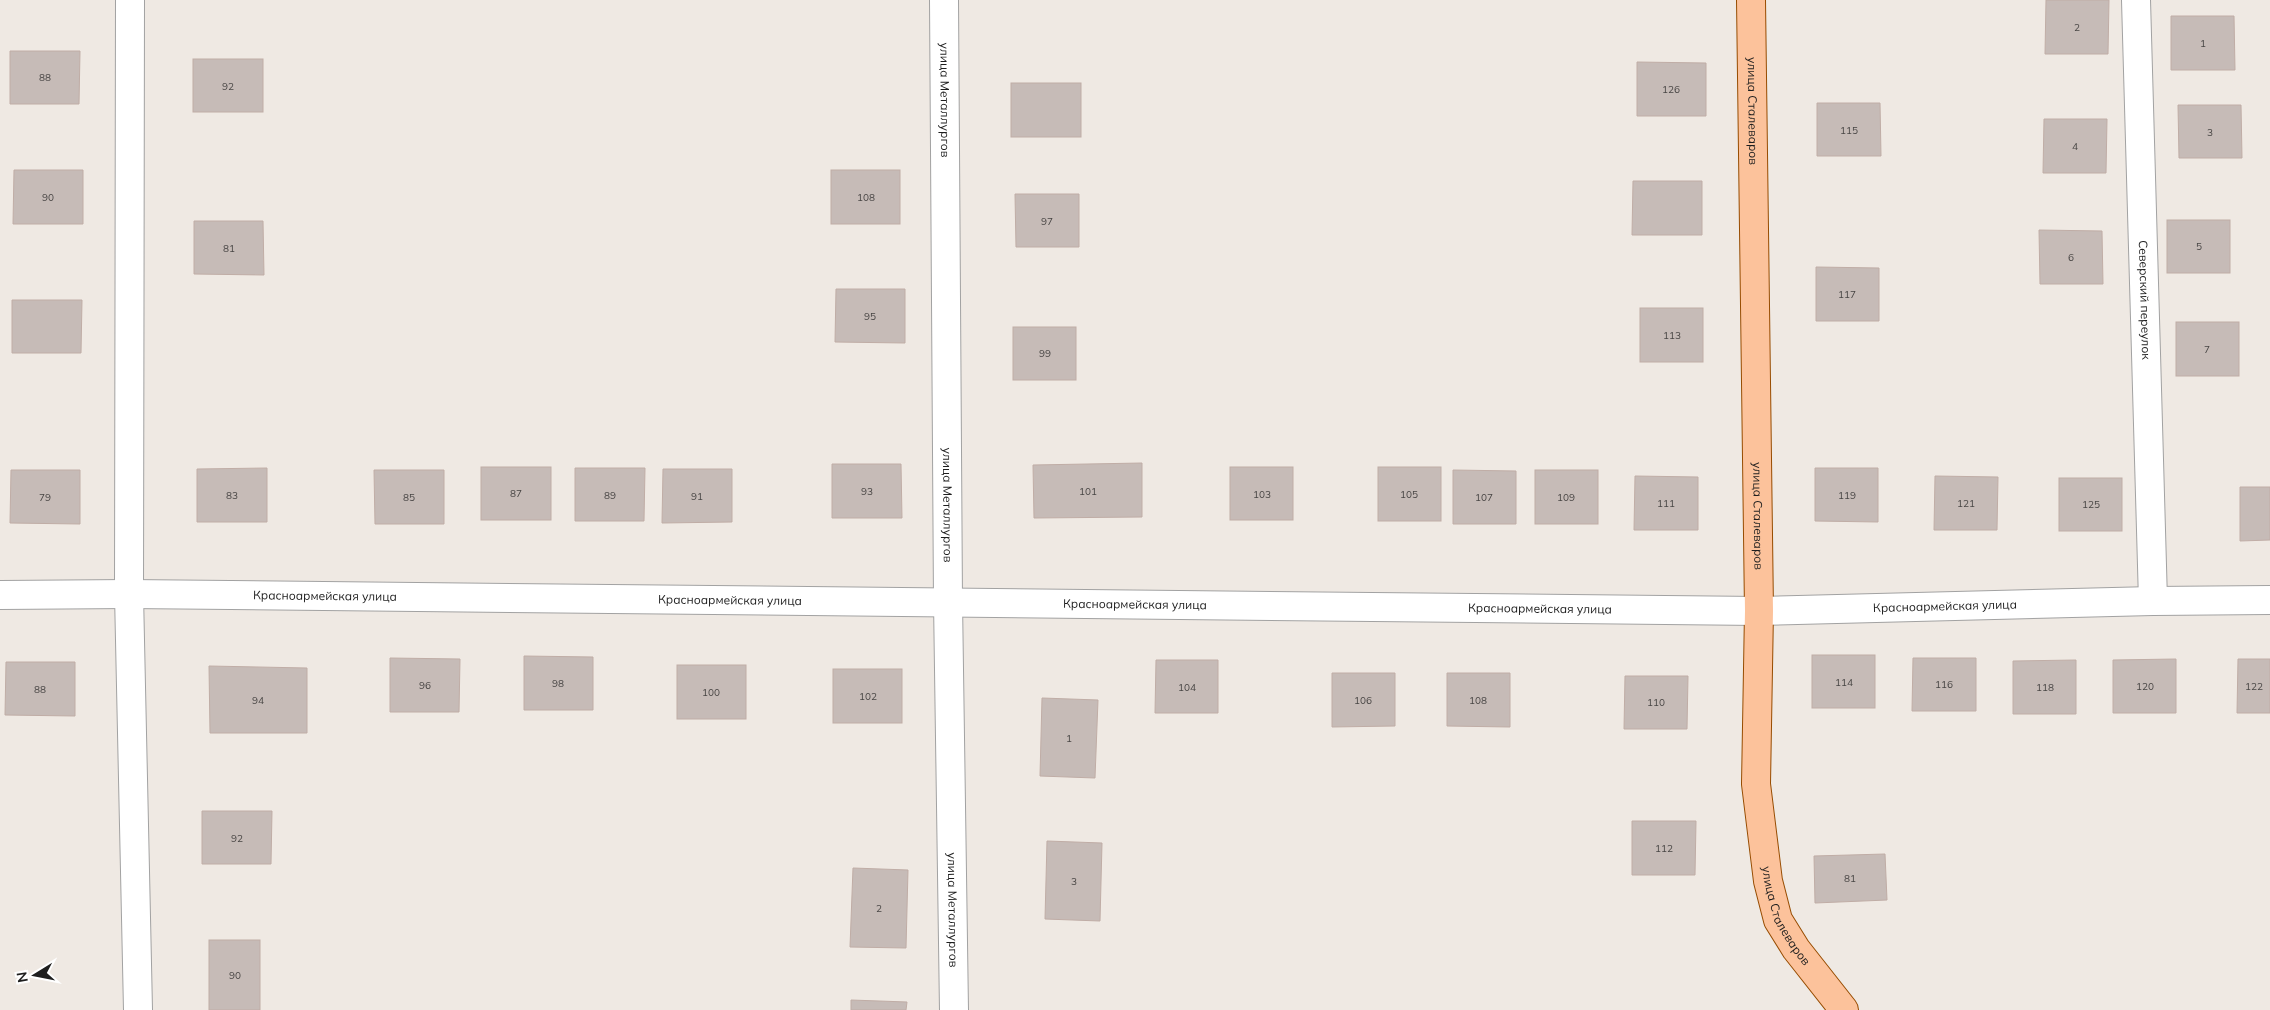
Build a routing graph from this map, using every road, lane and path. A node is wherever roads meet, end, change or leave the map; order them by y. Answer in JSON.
{"nodes":[{"id":1,"x":130,"y":0,"type":"edge"},
{"id":2,"x":944,"y":0,"type":"edge"},
{"id":3,"x":1751,"y":0,"type":"edge"},
{"id":4,"x":2136,"y":0,"type":"edge"},
{"id":5,"x":129,"y":594,"type":"junction"},
{"id":6,"x":0,"y":595,"type":"edge"},
{"id":7,"x":2270,"y":600,"type":"edge"},
{"id":8,"x":948,"y":601,"type":"junction"},
{"id":9,"x":2153,"y":601,"type":"junction"},
{"id":10,"x":1759,"y":611,"type":"junction"},
{"id":11,"x":138,"y":1010,"type":"edge"},
{"id":12,"x":954,"y":1010,"type":"edge"},
{"id":13,"x":1844,"y":1010,"type":"edge"}],
"edges":[{"from":1,"to":5,"type":"street"},
{"from":2,"to":8,"type":"street","name":"улица Металлургов"},
{"from":3,"to":10,"type":"main road","name":"улица Сталеваров"},
{"from":4,"to":9,"type":"street","name":"Северский переулок"},
{"from":5,"to":6,"type":"street","name":"Красноармейская улица"},
{"from":5,"to":8,"type":"street","name":"Красноармейская улица"},
{"from":5,"to":11,"type":"street"},
{"from":7,"to":9,"type":"street","name":"Красноармейская улица"},
{"from":8,"to":10,"type":"street","name":"Красноармейская улица"},
{"from":8,"to":12,"type":"street","name":"улица Металлургов"},
{"from":9,"to":10,"type":"street","name":"Красноармейская улица"},
{"from":10,"to":13,"type":"main road","name":"улица Сталеваров"}]}
